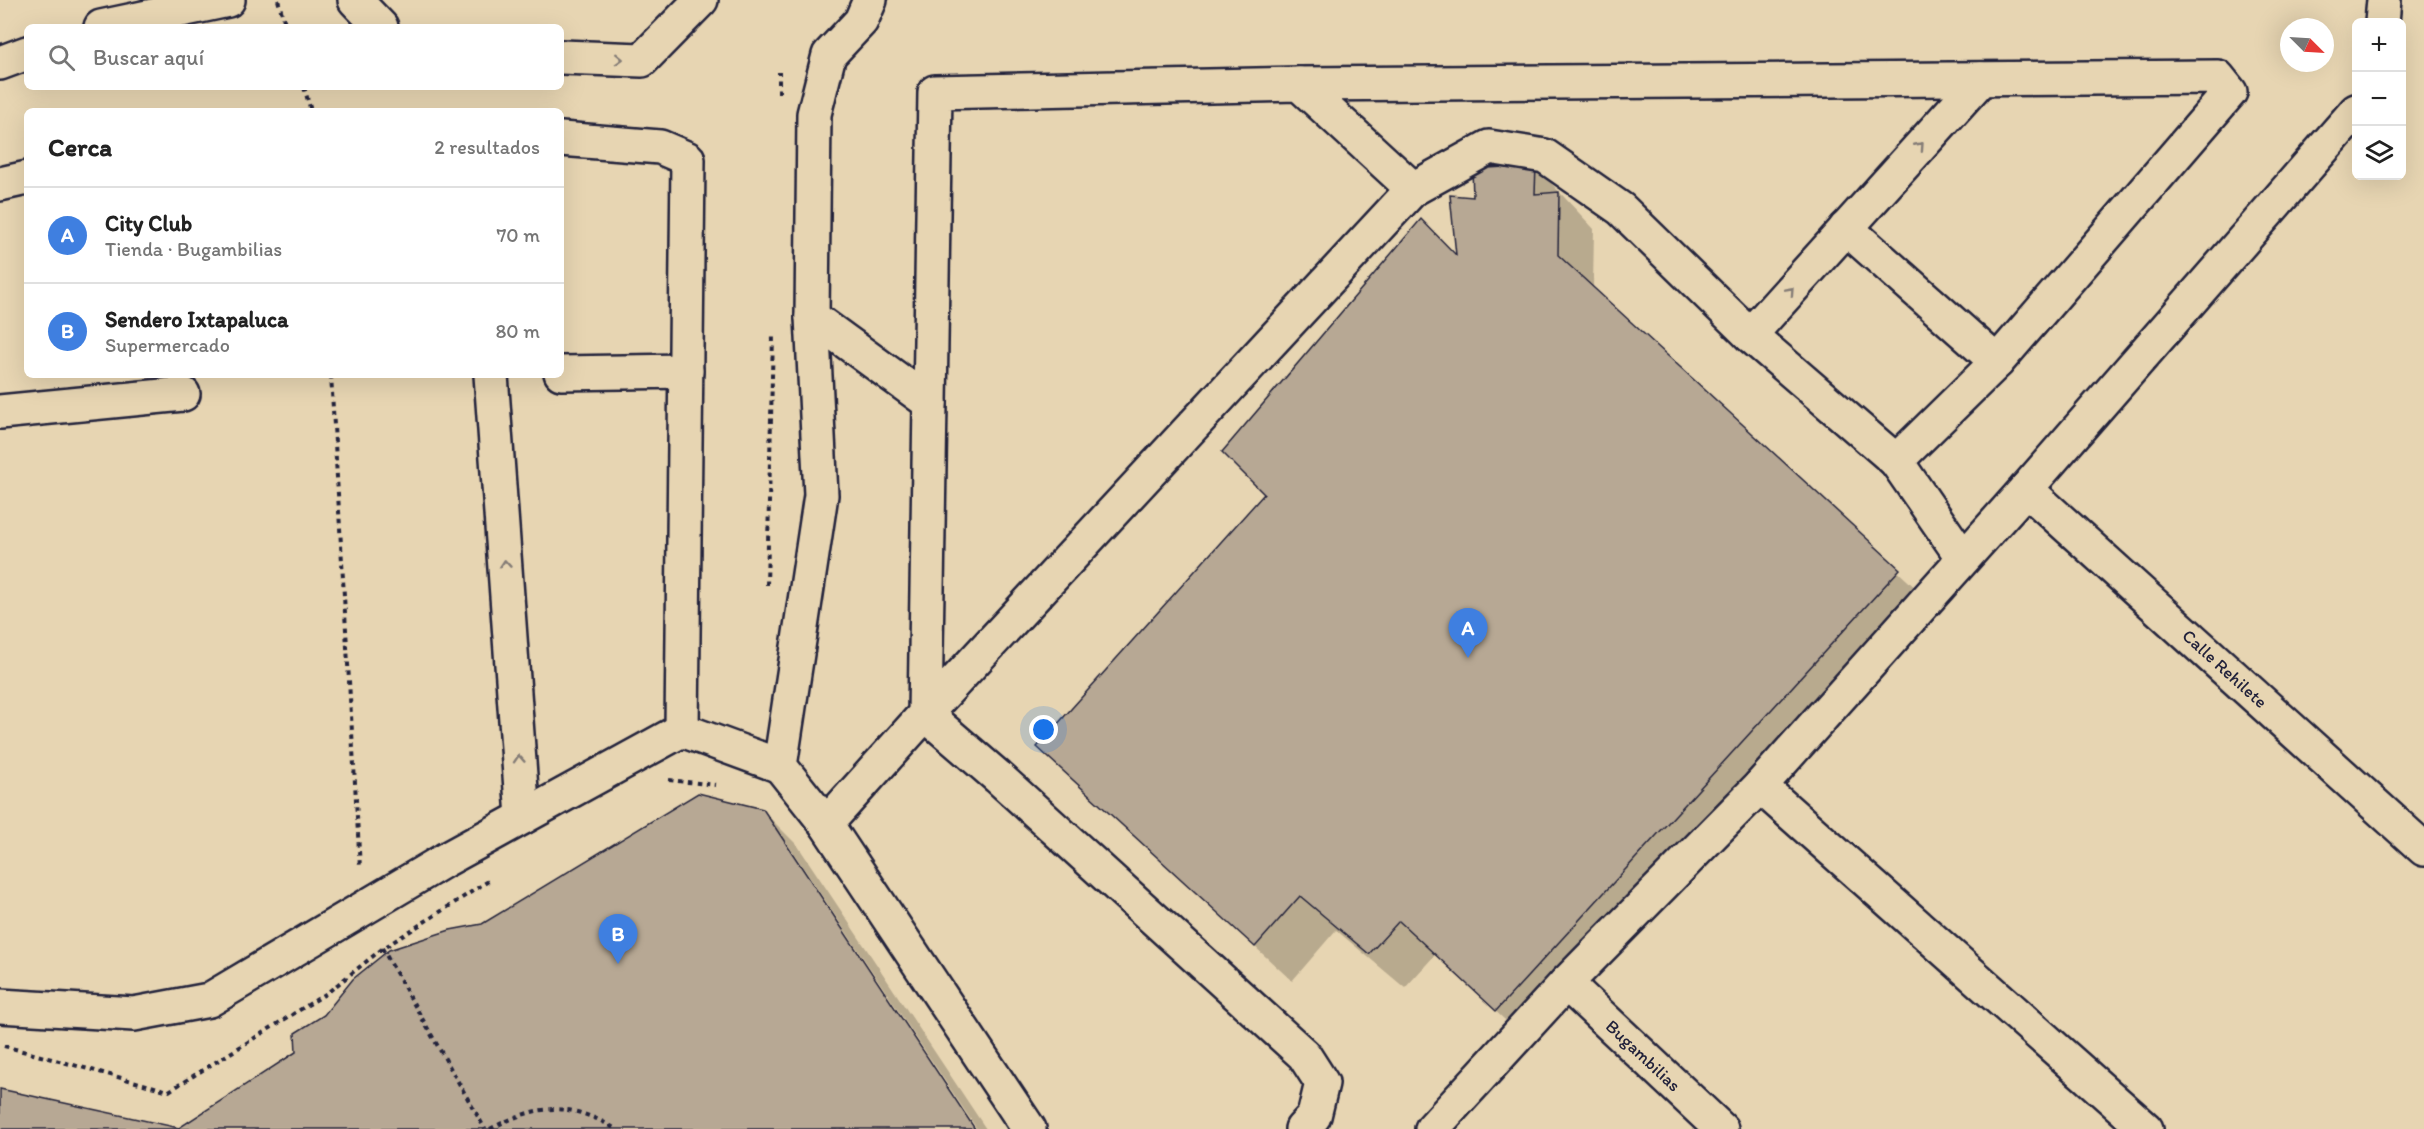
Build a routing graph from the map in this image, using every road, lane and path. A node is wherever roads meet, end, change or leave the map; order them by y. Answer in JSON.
{"nodes":[{"id":1,"x":228,"y":0,"type":"edge"},
{"id":2,"x":278,"y":0,"type":"edge"},
{"id":3,"x":356,"y":0,"type":"edge"},
{"id":4,"x":701,"y":0,"type":"edge"},
{"id":5,"x":870,"y":0,"type":"edge"},
{"id":6,"x":2384,"y":0,"type":"edge"},
{"id":7,"x":2382,"y":18,"type":"edge"},
{"id":8,"x":115,"y":24,"type":"edge"},
{"id":9,"x":285,"y":24,"type":"edge"},
{"id":10,"x":378,"y":24,"type":"edge"},
{"id":11,"x":24,"y":54,"type":"edge"},
{"id":12,"x":564,"y":57,"type":"edge"},
{"id":13,"x":0,"y":63,"type":"edge"},
{"id":14,"x":1981,"y":79,"type":"junction"},
{"id":15,"x":1299,"y":84,"type":"junction"},
{"id":16,"x":305,"y":90,"type":"edge"},
{"id":17,"x":311,"y":108,"type":"edge"},
{"id":18,"x":2352,"y":116,"type":"edge"},
{"id":19,"x":564,"y":139,"type":"edge"},
{"id":20,"x":24,"y":179,"type":"edge"},
{"id":21,"x":0,"y":184,"type":"edge"},
{"id":22,"x":1413,"y":189,"type":"junction"},
{"id":23,"x":1846,"y":228,"type":"junction"},
{"id":24,"x":813,"y":316,"type":"junction"},
{"id":25,"x":1750,"y":334,"type":"junction"},
{"id":26,"x":1997,"y":362,"type":"junction"},
{"id":27,"x":686,"y":371,"type":"junction"},
{"id":28,"x":564,"y":373,"type":"edge"},
{"id":29,"x":331,"y":378,"type":"edge"},
{"id":30,"x":492,"y":378,"type":"edge"},
{"id":31,"x":183,"y":394,"type":"dead end"},
{"id":32,"x":930,"y":404,"type":"junction"},
{"id":33,"x":0,"y":412,"type":"edge"},
{"id":34,"x":1896,"y":461,"type":"junction"},
{"id":35,"x":2026,"y":489,"type":"junction"},
{"id":36,"x":1963,"y":558,"type":"junction"},
{"id":37,"x":925,"y":714,"type":"junction"},
{"id":38,"x":682,"y":730,"type":"junction"},
{"id":39,"x":780,"y":766,"type":"junction"},
{"id":40,"x":1760,"y":786,"type":"junction"},
{"id":41,"x":523,"y":817,"type":"junction"},
{"id":42,"x":826,"y":824,"type":"junction"},
{"id":43,"x":2424,"y":849,"type":"edge"},
{"id":44,"x":362,"y":910,"type":"junction"},
{"id":45,"x":1566,"y":983,"type":"junction"},
{"id":46,"x":0,"y":1006,"type":"edge"},
{"id":47,"x":485,"y":1129,"type":"edge"},
{"id":48,"x":490,"y":1129,"type":"edge"},
{"id":49,"x":616,"y":1129,"type":"edge"},
{"id":50,"x":1029,"y":1129,"type":"edge"},
{"id":51,"x":1302,"y":1129,"type":"edge"},
{"id":52,"x":1432,"y":1129,"type":"edge"},
{"id":53,"x":1721,"y":1129,"type":"edge"},
{"id":54,"x":2146,"y":1129,"type":"edge"}],
"edges":[{"from":1,"to":8,"type":"main road"},
{"from":2,"to":9,"type":"path"},
{"from":3,"to":10,"type":"main road"},
{"from":12,"to":4,"type":"main road","one_way":true},
{"from":5,"to":24,"type":"main road"},
{"from":6,"to":7,"type":"main road"},
{"from":11,"to":13,"type":"main road"},
{"from":14,"to":15,"type":"main road"},
{"from":23,"to":14,"type":"main road","one_way":true},
{"from":14,"to":26,"type":"main road"},
{"from":15,"to":22,"type":"main road"},
{"from":15,"to":32,"type":"main road"},
{"from":16,"to":17,"type":"path"},
{"from":18,"to":35,"type":"main road"},
{"from":19,"to":27,"type":"main road"},
{"from":20,"to":21,"type":"main road"},
{"from":22,"to":25,"type":"main road"},
{"from":22,"to":37,"type":"main road"},
{"from":25,"to":23,"type":"main road","one_way":true},
{"from":23,"to":26,"type":"main road"},
{"from":24,"to":32,"type":"main road"},
{"from":24,"to":39,"type":"main road"},
{"from":25,"to":34,"type":"main road"},
{"from":26,"to":34,"type":"main road"},
{"from":27,"to":28,"type":"main road"},
{"from":27,"to":38,"type":"main road"},
{"from":29,"to":44,"type":"path"},
{"from":41,"to":30,"type":"main road","one_way":true},
{"from":31,"to":33,"type":"main road"},
{"from":32,"to":37,"type":"main road"},
{"from":34,"to":36,"type":"main road"},
{"from":35,"to":36,"type":"main road"},
{"from":35,"to":43,"type":"main road","name":"Calle Rehilete"},
{"from":36,"to":40,"type":"main road"},
{"from":37,"to":42,"type":"main road"},
{"from":37,"to":51,"type":"main road"},
{"from":38,"to":39,"type":"main road"},
{"from":38,"to":41,"type":"main road"},
{"from":39,"to":42,"type":"main road"},
{"from":40,"to":45,"type":"main road"},
{"from":40,"to":54,"type":"main road"},
{"from":41,"to":44,"type":"main road"},
{"from":42,"to":50,"type":"main road"},
{"from":44,"to":46,"type":"main road"},
{"from":44,"to":47,"type":"path"},
{"from":45,"to":52,"type":"main road"},
{"from":45,"to":53,"type":"main road","name":"Bugambilias"},
{"from":48,"to":49,"type":"path"}]}
